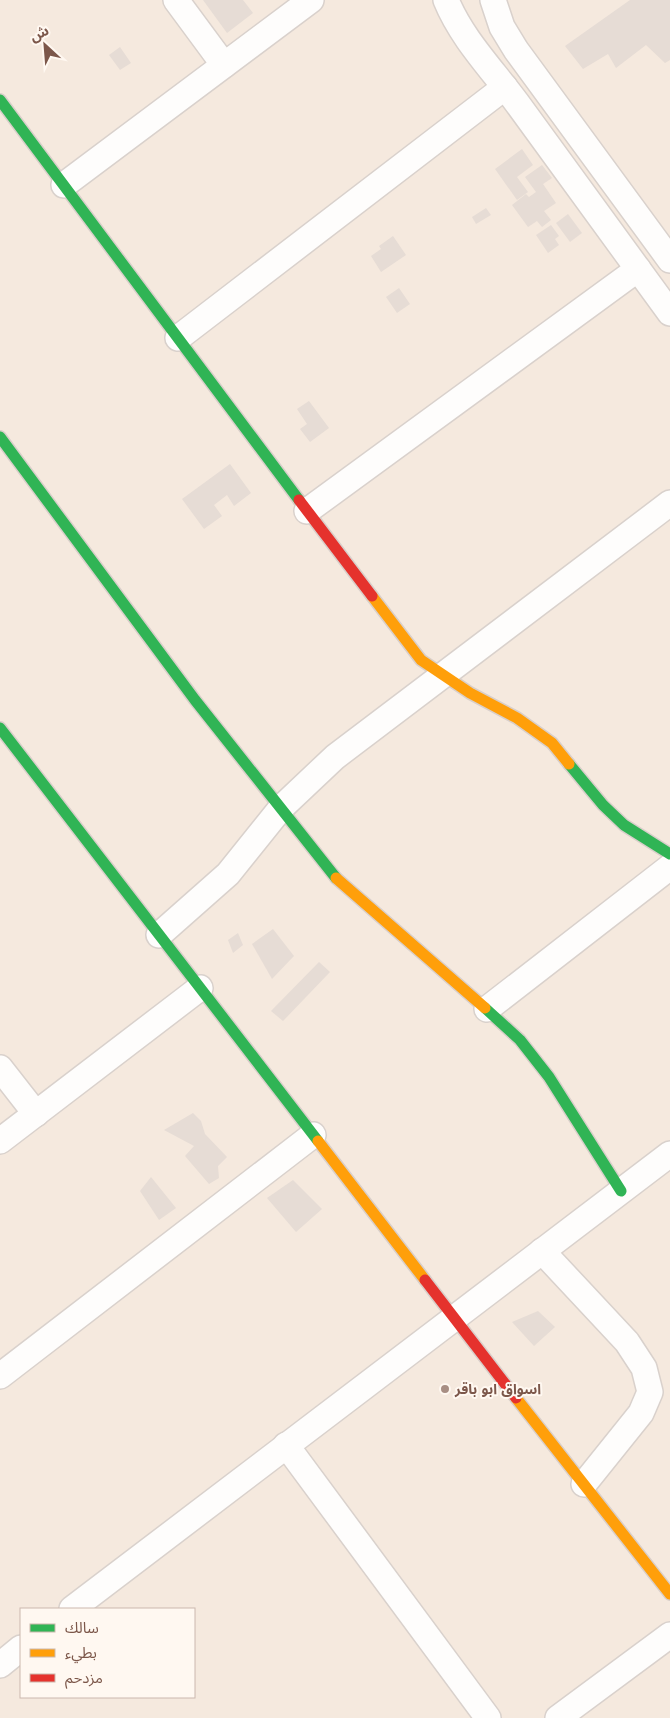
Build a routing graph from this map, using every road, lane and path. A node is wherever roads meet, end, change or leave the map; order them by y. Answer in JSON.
{"nodes":[{"id":1,"x":176,"y":0,"type":"edge"},
{"id":2,"x":311,"y":0,"type":"edge"},
{"id":3,"x":446,"y":0,"type":"edge"},
{"id":4,"x":493,"y":0,"type":"edge"},
{"id":5,"x":224,"y":65,"type":"junction"},
{"id":6,"x":505,"y":87,"type":"junction"},
{"id":7,"x":0,"y":100,"type":"edge"},
{"id":8,"x":64,"y":185,"type":"junction"},
{"id":9,"x":670,"y":260,"type":"edge"},
{"id":10,"x":638,"y":269,"type":"junction"},
{"id":11,"x":670,"y":313,"type":"edge"},
{"id":12,"x":178,"y":338,"type":"junction"},
{"id":13,"x":0,"y":437,"type":"edge"},
{"id":14,"x":670,"y":504,"type":"edge"},
{"id":15,"x":307,"y":511,"type":"junction"},
{"id":16,"x":444,"y":675,"type":"junction"},
{"id":17,"x":0,"y":728,"type":"edge"},
{"id":18,"x":281,"y":808,"type":"junction"},
{"id":19,"x":670,"y":854,"type":"edge"},
{"id":20,"x":670,"y":866,"type":"edge"},
{"id":21,"x":159,"y":935,"type":"junction"},
{"id":22,"x":200,"y":988,"type":"junction"},
{"id":23,"x":487,"y":1009,"type":"junction"},
{"id":24,"x":0,"y":1068,"type":"edge"},
{"id":25,"x":36,"y":1114,"type":"junction"},
{"id":26,"x":313,"y":1135,"type":"junction"},
{"id":27,"x":0,"y":1141,"type":"edge"},
{"id":28,"x":670,"y":1154,"type":"edge"},
{"id":29,"x":621,"y":1191,"type":"junction"},
{"id":30,"x":542,"y":1251,"type":"junction"},
{"id":31,"x":454,"y":1318,"type":"junction"},
{"id":32,"x":0,"y":1376,"type":"edge"},
{"id":33,"x":286,"y":1445,"type":"junction"},
{"id":34,"x":584,"y":1484,"type":"junction"},
{"id":35,"x":670,"y":1594,"type":"edge"},
{"id":36,"x":73,"y":1608,"type":"edge"},
{"id":37,"x":670,"y":1635,"type":"edge"},
{"id":38,"x":20,"y":1649,"type":"edge"},
{"id":39,"x":0,"y":1665,"type":"edge"},
{"id":40,"x":488,"y":1718,"type":"edge"},
{"id":41,"x":558,"y":1718,"type":"edge"}],
"edges":[{"from":1,"to":5,"type":"street"},
{"from":2,"to":5,"type":"street"},
{"from":3,"to":6,"type":"street"},
{"from":4,"to":9,"type":"street"},
{"from":5,"to":8,"type":"street"},
{"from":6,"to":10,"type":"street"},
{"from":6,"to":12,"type":"street"},
{"from":7,"to":8,"type":"street"},
{"from":8,"to":12,"type":"street"},
{"from":10,"to":11,"type":"street"},
{"from":10,"to":15,"type":"street"},
{"from":12,"to":15,"type":"street"},
{"from":13,"to":18,"type":"street"},
{"from":14,"to":16,"type":"street"},
{"from":15,"to":16,"type":"street"},
{"from":16,"to":18,"type":"street"},
{"from":16,"to":19,"type":"street"},
{"from":17,"to":21,"type":"street"},
{"from":18,"to":21,"type":"street"},
{"from":18,"to":23,"type":"street"},
{"from":20,"to":23,"type":"street"},
{"from":21,"to":22,"type":"street"},
{"from":22,"to":25,"type":"street"},
{"from":22,"to":26,"type":"street"},
{"from":23,"to":29,"type":"street"},
{"from":24,"to":25,"type":"street"},
{"from":25,"to":27,"type":"street"},
{"from":26,"to":31,"type":"street"},
{"from":26,"to":32,"type":"street"},
{"from":28,"to":29,"type":"street"},
{"from":29,"to":30,"type":"street"},
{"from":30,"to":31,"type":"street"},
{"from":30,"to":34,"type":"street"},
{"from":31,"to":33,"type":"street"},
{"from":31,"to":34,"type":"street"},
{"from":33,"to":36,"type":"street"},
{"from":33,"to":40,"type":"street"},
{"from":34,"to":35,"type":"street"},
{"from":37,"to":41,"type":"street"},
{"from":38,"to":39,"type":"street"}]}
